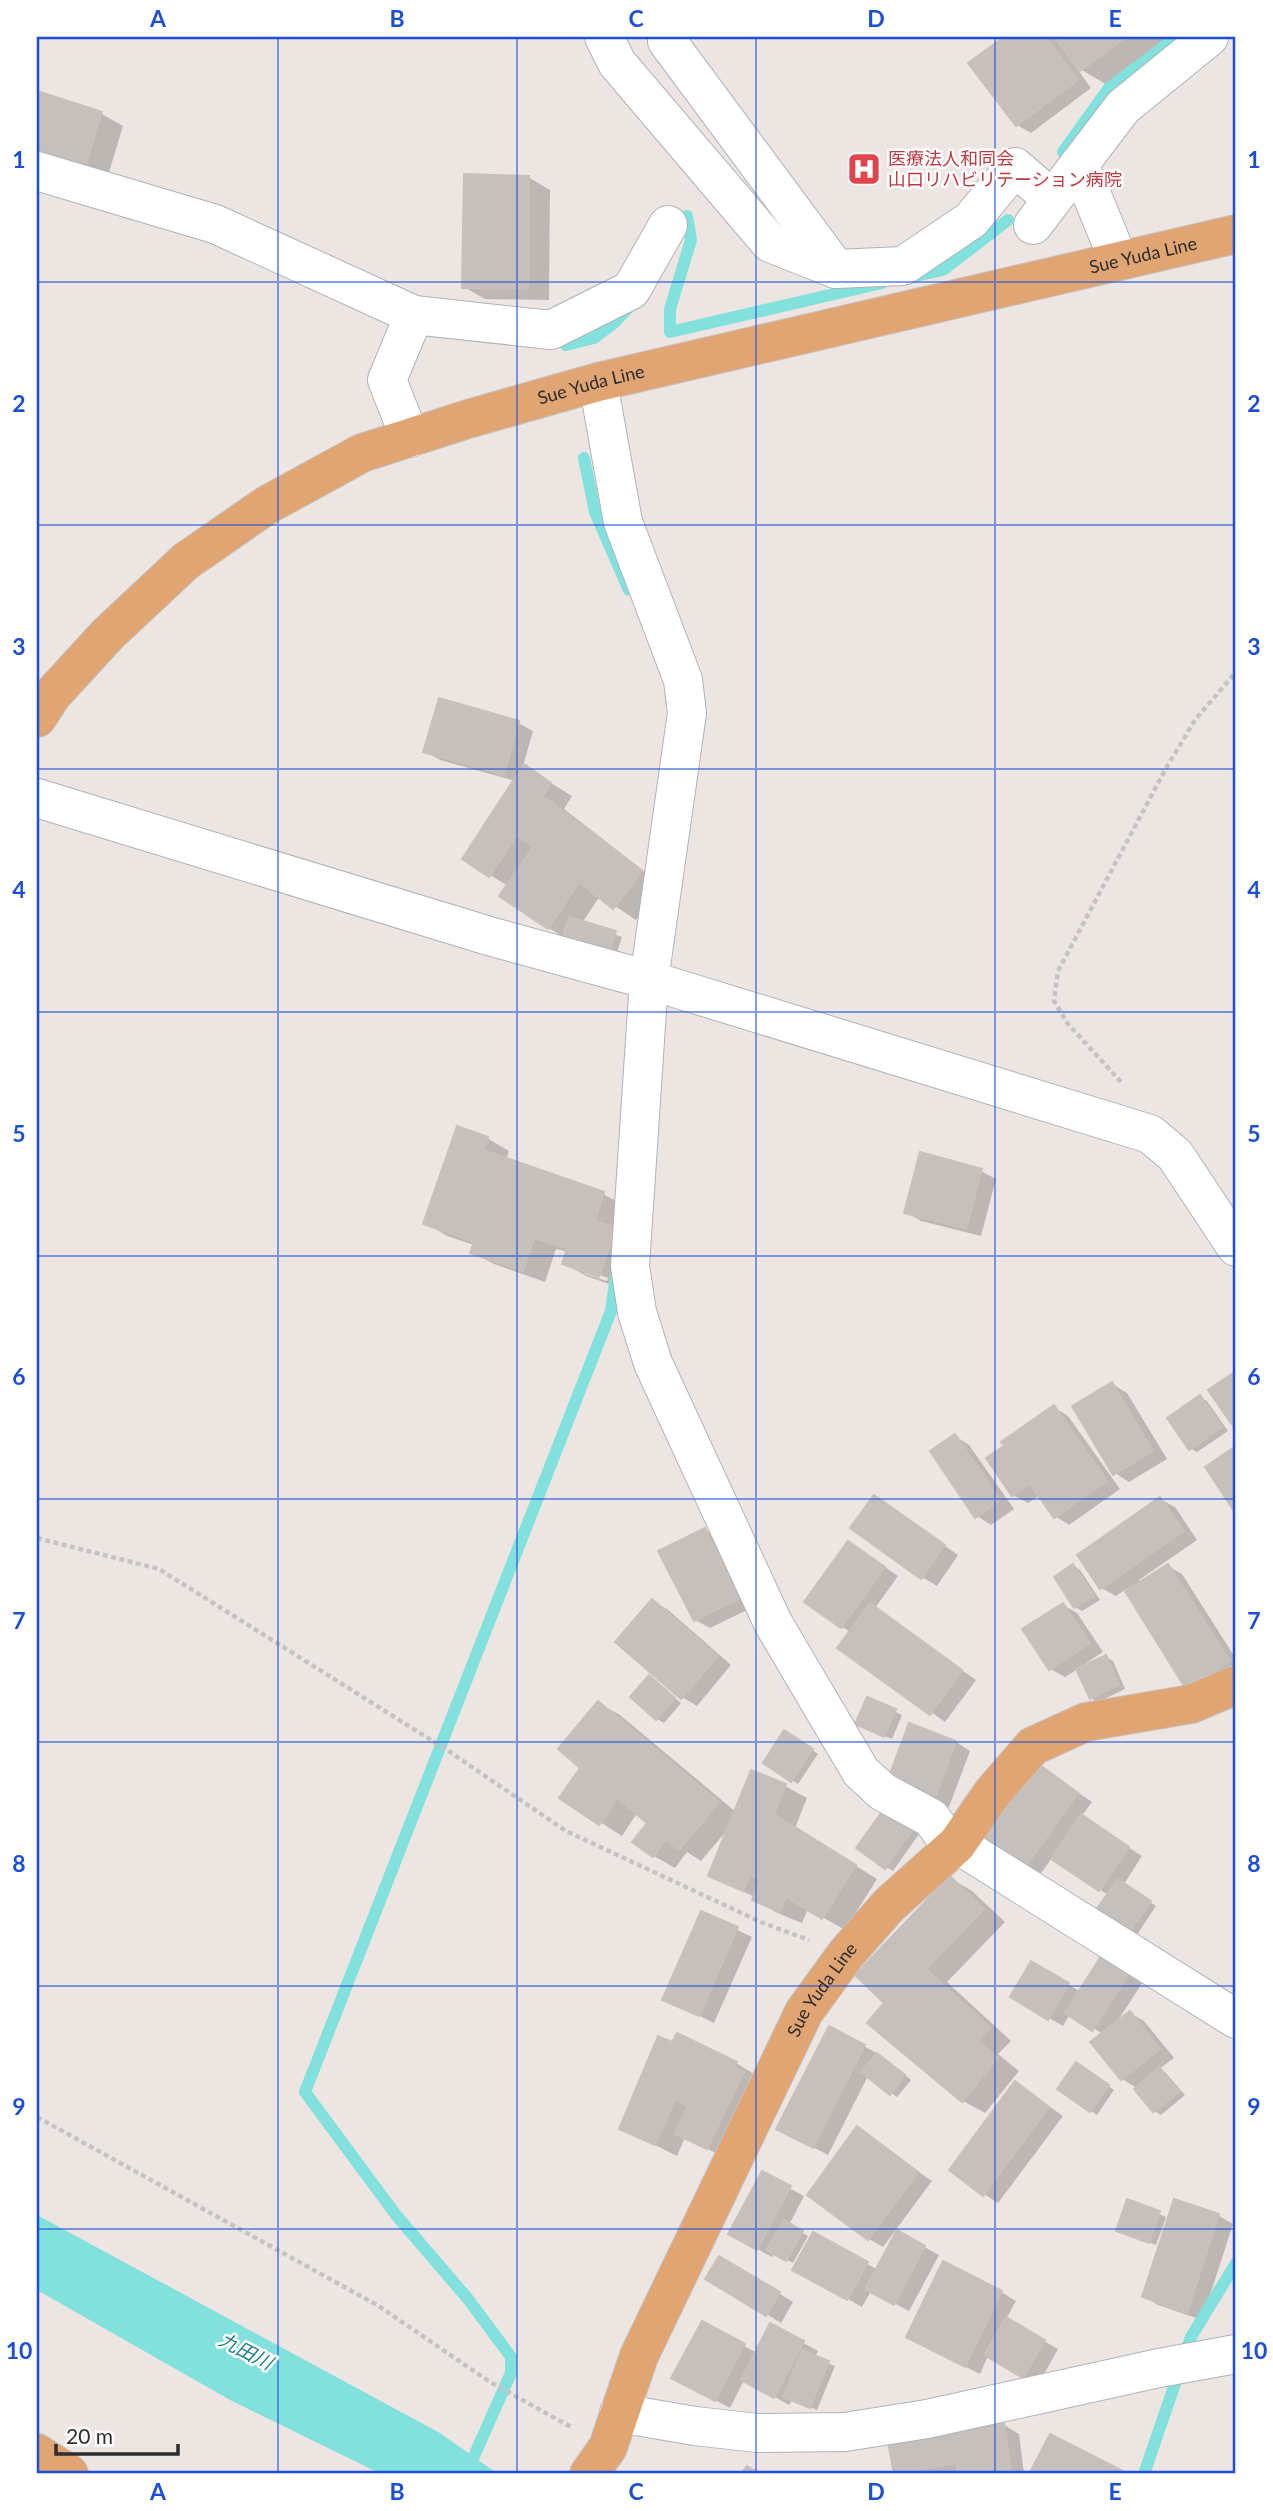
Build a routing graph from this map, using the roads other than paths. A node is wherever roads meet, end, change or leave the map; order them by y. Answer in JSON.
{"nodes":[{"id":1,"x":604,"y":37,"type":"edge"},
{"id":2,"x":667,"y":37,"type":"edge"},
{"id":3,"x":1209,"y":37,"type":"edge"},
{"id":4,"x":1079,"y":164,"type":"junction"},
{"id":5,"x":37,"y":171,"type":"edge"},
{"id":6,"x":668,"y":225,"type":"dead end"},
{"id":7,"x":1236,"y":234,"type":"edge"},
{"id":8,"x":1119,"y":261,"type":"junction"},
{"id":9,"x":836,"y":269,"type":"junction"},
{"id":10,"x":414,"y":315,"type":"junction"},
{"id":11,"x":598,"y":382,"type":"junction"},
{"id":12,"x":410,"y":438,"type":"junction"},
{"id":13,"x":37,"y":718,"type":"edge"},
{"id":14,"x":37,"y":798,"type":"edge"},
{"id":15,"x":649,"y":980,"type":"junction"},
{"id":16,"x":1236,"y":1247,"type":"edge"},
{"id":17,"x":1236,"y":1685,"type":"edge"},
{"id":18,"x":955,"y":1846,"type":"junction"},
{"id":19,"x":1236,"y":2019,"type":"edge"},
{"id":20,"x":1218,"y":2358,"type":"edge"},
{"id":21,"x":603,"y":2450,"type":"edge"},
{"id":22,"x":37,"y":2453,"type":"edge"},
{"id":23,"x":69,"y":2474,"type":"edge"}],
"edges":[{"from":1,"to":9,"type":"street"},
{"from":2,"to":9,"type":"street"},
{"from":3,"to":4,"type":"street"},
{"from":4,"to":8,"type":"street"},
{"from":4,"to":9,"type":"street"},
{"from":5,"to":10,"type":"street"},
{"from":6,"to":10,"type":"street"},
{"from":7,"to":8,"type":"main road","name":"Sue Yuda Line"},
{"from":8,"to":11,"type":"main road","name":"Sue Yuda Line"},
{"from":10,"to":12,"type":"street"},
{"from":11,"to":12,"type":"main road","name":"Sue Yuda Line"},
{"from":11,"to":15,"type":"street"},
{"from":12,"to":13,"type":"main road","name":"Sue Yuda Line"},
{"from":14,"to":15,"type":"street"},
{"from":15,"to":16,"type":"street"},
{"from":15,"to":18,"type":"street"},
{"from":17,"to":18,"type":"main road","name":"Sue Yuda Line"},
{"from":18,"to":19,"type":"street"},
{"from":18,"to":21,"type":"main road","name":"Sue Yuda Line"},
{"from":20,"to":21,"type":"street"},
{"from":22,"to":23,"type":"main road"}]}
